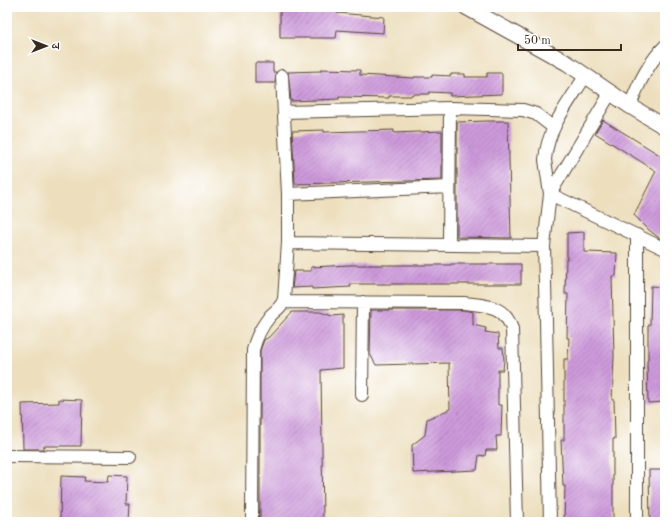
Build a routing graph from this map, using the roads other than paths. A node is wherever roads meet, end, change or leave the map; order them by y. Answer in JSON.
{"nodes":[{"id":1,"x":466,"y":7,"type":"edge"},
{"id":2,"x":665,"y":46,"type":"edge"},
{"id":3,"x":586,"y":75,"type":"junction"},
{"id":4,"x":282,"y":76,"type":"dead end"},
{"id":5,"x":611,"y":92,"type":"junction"},
{"id":6,"x":630,"y":106,"type":"junction"},
{"id":7,"x":450,"y":108,"type":"junction"},
{"id":8,"x":284,"y":112,"type":"junction"},
{"id":9,"x":665,"y":127,"type":"edge"},
{"id":10,"x":554,"y":128,"type":"junction"},
{"id":11,"x":449,"y":187,"type":"junction"},
{"id":12,"x":288,"y":194,"type":"junction"},
{"id":13,"x":550,"y":194,"type":"junction"},
{"id":14,"x":637,"y":235,"type":"junction"},
{"id":15,"x":288,"y":243,"type":"junction"},
{"id":16,"x":449,"y":245,"type":"junction"},
{"id":17,"x":544,"y":246,"type":"junction"},
{"id":18,"x":665,"y":249,"type":"edge"},
{"id":19,"x":283,"y":302,"type":"junction"},
{"id":20,"x":363,"y":302,"type":"junction"},
{"id":21,"x":362,"y":396,"type":"dead end"},
{"id":22,"x":7,"y":456,"type":"edge"},
{"id":23,"x":130,"y":457,"type":"dead end"},
{"id":24,"x":252,"y":522,"type":"edge"},
{"id":25,"x":517,"y":522,"type":"edge"},
{"id":26,"x":550,"y":522,"type":"edge"},
{"id":27,"x":637,"y":522,"type":"edge"}],
"edges":[{"from":1,"to":3,"type":"street"},
{"from":2,"to":6,"type":"street"},
{"from":3,"to":5,"type":"street"},
{"from":3,"to":10,"type":"street"},
{"from":4,"to":8,"type":"street"},
{"from":5,"to":6,"type":"street"},
{"from":5,"to":13,"type":"street"},
{"from":6,"to":9,"type":"street"},
{"from":7,"to":8,"type":"street"},
{"from":7,"to":10,"type":"street"},
{"from":7,"to":11,"type":"street"},
{"from":8,"to":12,"type":"street"},
{"from":10,"to":13,"type":"street"},
{"from":11,"to":12,"type":"street"},
{"from":11,"to":16,"type":"street"},
{"from":12,"to":15,"type":"street"},
{"from":13,"to":14,"type":"street"},
{"from":13,"to":17,"type":"street"},
{"from":14,"to":18,"type":"street"},
{"from":14,"to":27,"type":"street"},
{"from":15,"to":16,"type":"street"},
{"from":15,"to":19,"type":"street"},
{"from":16,"to":17,"type":"street"},
{"from":17,"to":26,"type":"street"},
{"from":19,"to":20,"type":"street"},
{"from":19,"to":24,"type":"street"},
{"from":20,"to":21,"type":"street"},
{"from":20,"to":25,"type":"street"},
{"from":22,"to":23,"type":"street"}]}
